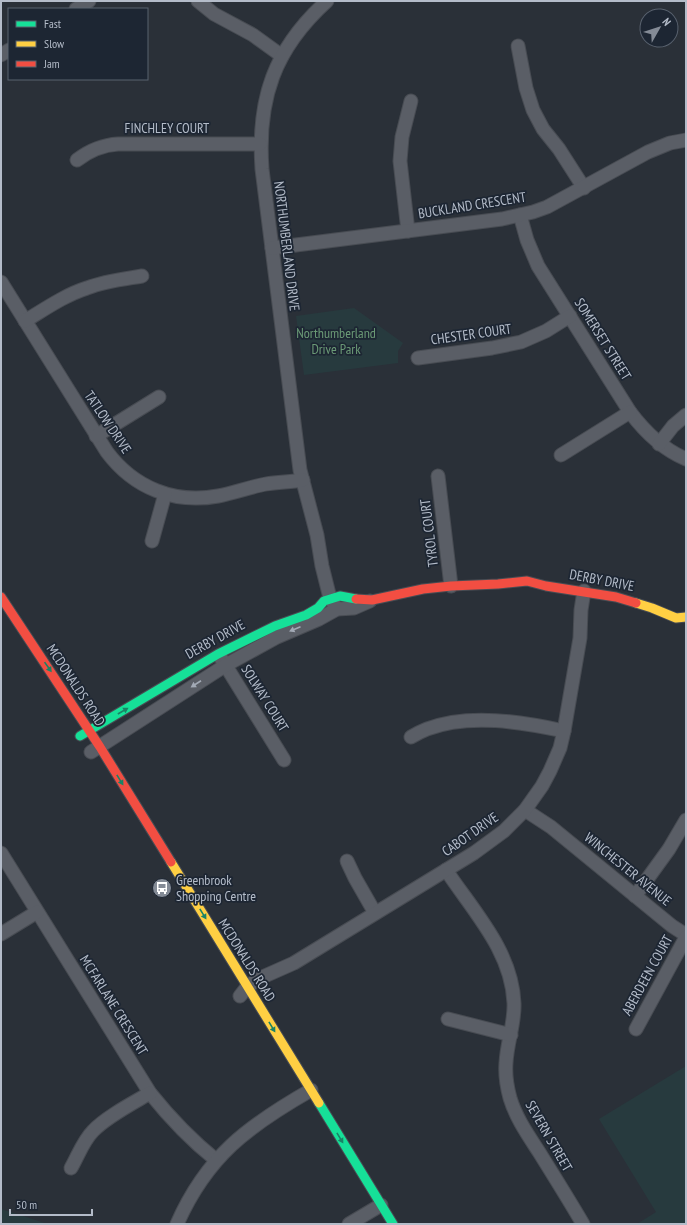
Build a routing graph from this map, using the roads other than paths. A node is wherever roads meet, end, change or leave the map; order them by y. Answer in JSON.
{"nodes":[{"id":1,"x":89,"y":1,"type":"edge"},
{"id":2,"x":198,"y":1,"type":"edge"},
{"id":3,"x":327,"y":1,"type":"edge"},
{"id":4,"x":78,"y":8,"type":"edge"},
{"id":5,"x":518,"y":46,"type":"dead end"},
{"id":6,"x":285,"y":52,"type":"junction"},
{"id":7,"x":411,"y":101,"type":"dead end"},
{"id":8,"x":686,"y":140,"type":"edge"},
{"id":9,"x":260,"y":144,"type":"junction"},
{"id":10,"x":78,"y":160,"type":"dead end"},
{"id":11,"x":584,"y":188,"type":"junction"},
{"id":12,"x":520,"y":215,"type":"junction"},
{"id":13,"x":408,"y":231,"type":"junction"},
{"id":14,"x":272,"y":248,"type":"junction"},
{"id":15,"x":142,"y":276,"type":"dead end"},
{"id":16,"x":1,"y":282,"type":"edge"},
{"id":17,"x":570,"y":316,"type":"junction"},
{"id":18,"x":25,"y":321,"type":"junction"},
{"id":19,"x":418,"y":358,"type":"dead end"},
{"id":20,"x":159,"y":398,"type":"dead end"},
{"id":21,"x":630,"y":412,"type":"junction"},
{"id":22,"x":686,"y":415,"type":"edge"},
{"id":23,"x":96,"y":436,"type":"junction"},
{"id":24,"x":659,"y":444,"type":"junction"},
{"id":25,"x":561,"y":455,"type":"dead end"},
{"id":26,"x":686,"y":459,"type":"edge"},
{"id":27,"x":301,"y":475,"type":"junction"},
{"id":28,"x":438,"y":476,"type":"dead end"},
{"id":29,"x":165,"y":494,"type":"junction"},
{"id":30,"x":152,"y":541,"type":"dead end"},
{"id":31,"x":499,"y":584,"type":"joint"},
{"id":32,"x":451,"y":586,"type":"junction"},
{"id":33,"x":546,"y":586,"type":"joint"},
{"id":34,"x":587,"y":591,"type":"junction"},
{"id":35,"x":1,"y":598,"type":"edge"},
{"id":36,"x":372,"y":600,"type":"joint"},
{"id":37,"x":335,"y":601,"type":"junction"},
{"id":38,"x":652,"y":608,"type":"junction"},
{"id":39,"x":686,"y":610,"type":"edge"},
{"id":40,"x":5,"y":612,"type":"edge"},
{"id":41,"x":686,"y":617,"type":"edge"},
{"id":42,"x":218,"y":654,"type":"junction"},
{"id":43,"x":226,"y":665,"type":"junction"},
{"id":44,"x":64,"y":709,"type":"dead end"},
{"id":45,"x":90,"y":730,"type":"junction"},
{"id":46,"x":564,"y":731,"type":"junction"},
{"id":47,"x":411,"y":737,"type":"dead end"},
{"id":48,"x":88,"y":744,"type":"junction"},
{"id":49,"x":284,"y":760,"type":"dead end"},
{"id":50,"x":527,"y":807,"type":"junction"},
{"id":51,"x":686,"y":820,"type":"edge"},
{"id":52,"x":1,"y":853,"type":"edge"},
{"id":53,"x":347,"y":861,"type":"dead end"},
{"id":54,"x":449,"y":868,"type":"junction"},
{"id":55,"x":635,"y":896,"type":"junction"},
{"id":56,"x":37,"y":912,"type":"junction"},
{"id":57,"x":375,"y":913,"type":"junction"},
{"id":58,"x":1,"y":934,"type":"edge"},
{"id":59,"x":686,"y":936,"type":"edge"},
{"id":60,"x":243,"y":993,"type":"junction"},
{"id":61,"x":448,"y":1019,"type":"dead end"},
{"id":62,"x":636,"y":1029,"type":"dead end"},
{"id":63,"x":511,"y":1035,"type":"junction"},
{"id":64,"x":150,"y":1093,"type":"junction"},
{"id":65,"x":303,"y":1094,"type":"junction"},
{"id":66,"x":216,"y":1160,"type":"junction"},
{"id":67,"x":72,"y":1168,"type":"dead end"},
{"id":68,"x":358,"y":1184,"type":"dead end"},
{"id":69,"x":377,"y":1207,"type":"junction"},
{"id":70,"x":176,"y":1224,"type":"edge"},
{"id":71,"x":349,"y":1224,"type":"edge"},
{"id":72,"x":383,"y":1224,"type":"edge"},
{"id":73,"x":393,"y":1224,"type":"edge"},
{"id":74,"x":584,"y":1224,"type":"edge"}],
"edges":[{"from":1,"to":4,"type":"street"},
{"from":2,"to":6,"type":"street"},
{"from":3,"to":6,"type":"street","name":"NORTHUMBERLAND DRIVE"},
{"from":5,"to":11,"type":"street"},
{"from":6,"to":9,"type":"street","name":"NORTHUMBERLAND DRIVE"},
{"from":7,"to":13,"type":"street"},
{"from":8,"to":11,"type":"street","name":"BUCKLAND CRESCENT"},
{"from":9,"to":10,"type":"street","name":"FINCHLEY COURT"},
{"from":9,"to":14,"type":"street","name":"NORTHUMBERLAND DRIVE"},
{"from":11,"to":12,"type":"street","name":"BUCKLAND CRESCENT"},
{"from":12,"to":13,"type":"street","name":"BUCKLAND CRESCENT"},
{"from":12,"to":17,"type":"street","name":"SOMERSET STREET"},
{"from":13,"to":14,"type":"street","name":"BUCKLAND CRESCENT"},
{"from":14,"to":27,"type":"street","name":"NORTHUMBERLAND DRIVE"},
{"from":15,"to":18,"type":"street"},
{"from":16,"to":18,"type":"street","name":"TATLOW DRIVE"},
{"from":17,"to":19,"type":"street","name":"CHESTER COURT"},
{"from":17,"to":21,"type":"street","name":"SOMERSET STREET"},
{"from":18,"to":23,"type":"street","name":"TATLOW DRIVE"},
{"from":20,"to":23,"type":"street"},
{"from":21,"to":24,"type":"street","name":"SOMERSET STREET"},
{"from":21,"to":25,"type":"street"},
{"from":22,"to":24,"type":"street"},
{"from":23,"to":29,"type":"street","name":"TATLOW DRIVE"},
{"from":24,"to":26,"type":"street","name":"SOMERSET STREET"},
{"from":27,"to":29,"type":"street","name":"TATLOW DRIVE"},
{"from":27,"to":37,"type":"street","name":"NORTHUMBERLAND DRIVE"},
{"from":28,"to":32,"type":"street","name":"TYROL COURT"},
{"from":29,"to":30,"type":"street"},
{"from":31,"to":32,"type":"main road","name":"DERBY DRIVE"},
{"from":31,"to":33,"type":"street","name":"DERBY DRIVE"},
{"from":32,"to":36,"type":"main road","name":"DERBY DRIVE"},
{"from":33,"to":34,"type":"main road","name":"DERBY DRIVE"},
{"from":34,"to":38,"type":"main road","name":"DERBY DRIVE"},
{"from":34,"to":46,"type":"street","name":"CABOT DRIVE"},
{"from":35,"to":40,"type":"main road","name":"MCDONALDS ROAD"},
{"from":36,"to":37,"type":"street","name":"DERBY DRIVE"},
{"from":37,"to":42,"type":"main road","name":"DERBY DRIVE"},
{"from":37,"to":43,"type":"street","name":"DERBY DRIVE","one_way":true},
{"from":38,"to":39,"type":"street","name":"DERBY DRIVE"},
{"from":38,"to":41,"type":"main road","name":"DERBY DRIVE"},
{"from":40,"to":44,"type":"main road","name":"MCDONALDS ROAD"},
{"from":40,"to":45,"type":"main road","name":"MCDONALDS ROAD","one_way":true},
{"from":42,"to":43,"type":"street","name":"SOLWAY COURT"},
{"from":45,"to":42,"type":"main road","name":"DERBY DRIVE","one_way":true},
{"from":43,"to":48,"type":"street","name":"DERBY DRIVE","one_way":true},
{"from":43,"to":49,"type":"street","name":"SOLWAY COURT"},
{"from":45,"to":48,"type":"main road","name":"DERBY DRIVE"},
{"from":45,"to":48,"type":"main road","name":"MCDONALDS ROAD"},
{"from":46,"to":47,"type":"street"},
{"from":46,"to":50,"type":"street","name":"CABOT DRIVE"},
{"from":48,"to":60,"type":"main road","name":"MCDONALDS ROAD","one_way":true},
{"from":50,"to":54,"type":"street","name":"CABOT DRIVE"},
{"from":50,"to":55,"type":"street","name":"WINCHESTER AVENUE"},
{"from":51,"to":55,"type":"street"},
{"from":52,"to":56,"type":"street","name":"MCFARLANE CRESCENT"},
{"from":53,"to":57,"type":"street"},
{"from":54,"to":57,"type":"street","name":"CABOT DRIVE"},
{"from":54,"to":63,"type":"street","name":"SEVERN STREET"},
{"from":55,"to":59,"type":"street","name":"WINCHESTER AVENUE"},
{"from":56,"to":58,"type":"street"},
{"from":56,"to":64,"type":"street","name":"MCFARLANE CRESCENT"},
{"from":57,"to":60,"type":"street","name":"CABOT DRIVE"},
{"from":59,"to":62,"type":"street","name":"ABERDEEN COURT"},
{"from":60,"to":65,"type":"main road","name":"MCDONALDS ROAD","one_way":true},
{"from":61,"to":63,"type":"street"},
{"from":63,"to":74,"type":"street","name":"SEVERN STREET"},
{"from":64,"to":66,"type":"street","name":"MCFARLANE CRESCENT"},
{"from":64,"to":67,"type":"street"},
{"from":65,"to":66,"type":"street"},
{"from":65,"to":69,"type":"main road","name":"MCDONALDS ROAD","one_way":true},
{"from":66,"to":70,"type":"street"},
{"from":68,"to":69,"type":"main road","name":"MCDONALDS ROAD"},
{"from":69,"to":71,"type":"street"},
{"from":69,"to":72,"type":"main road","name":"MCDONALDS ROAD"},
{"from":69,"to":73,"type":"main road","name":"MCDONALDS ROAD"}]}
